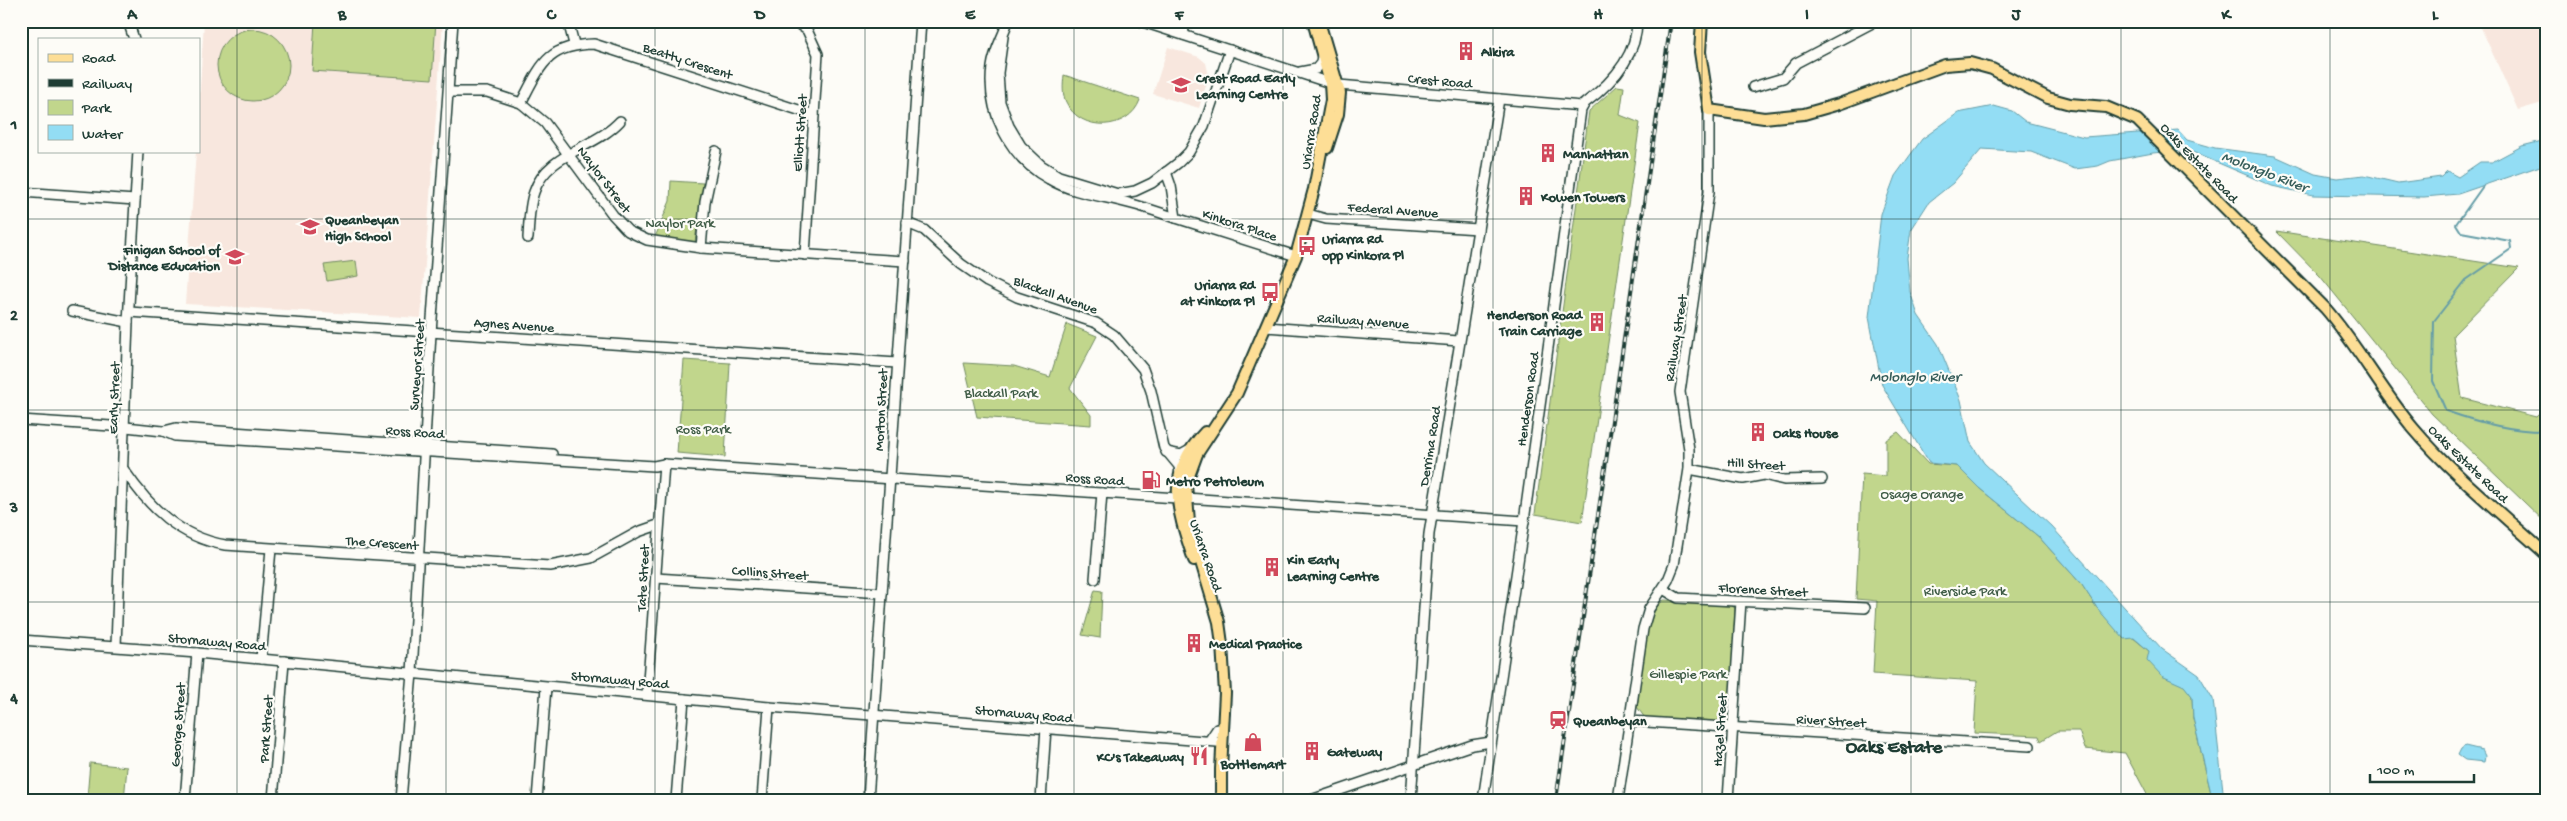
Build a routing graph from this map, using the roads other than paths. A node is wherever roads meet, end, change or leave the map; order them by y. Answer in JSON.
{"nodes":[{"id":1,"x":128,"y":21,"type":"edge"},
{"id":2,"x":453,"y":21,"type":"edge"},
{"id":3,"x":568,"y":21,"type":"edge"},
{"id":4,"x":794,"y":21,"type":"edge"},
{"id":5,"x":921,"y":21,"type":"edge"},
{"id":6,"x":1008,"y":21,"type":"edge"},
{"id":7,"x":1140,"y":21,"type":"edge"},
{"id":8,"x":1183,"y":21,"type":"edge"},
{"id":9,"x":1313,"y":21,"type":"edge"},
{"id":10,"x":1318,"y":21,"type":"edge"},
{"id":11,"x":1637,"y":21,"type":"edge"},
{"id":12,"x":1702,"y":21,"type":"edge"},
{"id":13,"x":1876,"y":21,"type":"edge"},
{"id":14,"x":1184,"y":35,"type":"junction"},
{"id":15,"x":1003,"y":37,"type":"junction"},
{"id":16,"x":134,"y":38,"type":"edge"},
{"id":17,"x":574,"y":44,"type":"junction"},
{"id":18,"x":1230,"y":50,"type":"junction"},
{"id":19,"x":1322,"y":55,"type":"junction"},
{"id":20,"x":1297,"y":72,"type":"junction"},
{"id":21,"x":1334,"y":84,"type":"junction"},
{"id":22,"x":1753,"y":87,"type":"dead end"},
{"id":23,"x":449,"y":92,"type":"junction"},
{"id":24,"x":1498,"y":99,"type":"junction"},
{"id":25,"x":521,"y":103,"type":"junction"},
{"id":26,"x":1582,"y":106,"type":"junction"},
{"id":27,"x":1709,"y":110,"type":"junction"},
{"id":28,"x":814,"y":115,"type":"junction"},
{"id":29,"x":620,"y":121,"type":"dead end"},
{"id":30,"x":716,"y":151,"type":"dead end"},
{"id":31,"x":138,"y":152,"type":"edge"},
{"id":32,"x":570,"y":154,"type":"junction"},
{"id":33,"x":1180,"y":162,"type":"junction"},
{"id":34,"x":1166,"y":172,"type":"junction"},
{"id":35,"x":21,"y":192,"type":"edge"},
{"id":36,"x":1118,"y":194,"type":"junction"},
{"id":37,"x":1172,"y":195,"type":"junction"},
{"id":38,"x":135,"y":200,"type":"junction"},
{"id":39,"x":1131,"y":204,"type":"junction"},
{"id":40,"x":1308,"y":214,"type":"junction"},
{"id":41,"x":1176,"y":218,"type":"junction"},
{"id":42,"x":907,"y":223,"type":"junction"},
{"id":43,"x":1478,"y":229,"type":"junction"},
{"id":44,"x":528,"y":238,"type":"dead end"},
{"id":45,"x":701,"y":248,"type":"junction"},
{"id":46,"x":805,"y":255,"type":"junction"},
{"id":47,"x":1296,"y":256,"type":"junction"},
{"id":48,"x":905,"y":261,"type":"junction"},
{"id":49,"x":72,"y":310,"type":"dead end"},
{"id":50,"x":129,"y":312,"type":"junction"},
{"id":51,"x":128,"y":322,"type":"junction"},
{"id":52,"x":1266,"y":327,"type":"junction"},
{"id":53,"x":432,"y":333,"type":"junction"},
{"id":54,"x":1459,"y":341,"type":"junction"},
{"id":55,"x":897,"y":363,"type":"junction"},
{"id":56,"x":1230,"y":406,"type":"junction"},
{"id":57,"x":21,"y":420,"type":"edge"},
{"id":58,"x":126,"y":427,"type":"junction"},
{"id":59,"x":425,"y":449,"type":"junction"},
{"id":60,"x":1190,"y":450,"type":"junction"},
{"id":61,"x":1166,"y":452,"type":"junction"},
{"id":62,"x":664,"y":464,"type":"junction"},
{"id":63,"x":1689,"y":469,"type":"junction"},
{"id":64,"x":124,"y":470,"type":"junction"},
{"id":65,"x":1180,"y":474,"type":"junction"},
{"id":66,"x":1822,"y":479,"type":"dead end"},
{"id":67,"x":890,"y":480,"type":"junction"},
{"id":68,"x":1102,"y":493,"type":"junction"},
{"id":69,"x":1181,"y":498,"type":"junction"},
{"id":70,"x":1432,"y":514,"type":"junction"},
{"id":71,"x":1524,"y":521,"type":"junction"},
{"id":72,"x":658,"y":525,"type":"junction"},
{"id":73,"x":271,"y":549,"type":"junction"},
{"id":74,"x":2546,"y":554,"type":"edge"},
{"id":75,"x":418,"y":558,"type":"junction"},
{"id":76,"x":656,"y":578,"type":"junction"},
{"id":77,"x":1095,"y":579,"type":"dead end"},
{"id":78,"x":1663,"y":589,"type":"junction"},
{"id":79,"x":882,"y":593,"type":"junction"},
{"id":80,"x":1741,"y":601,"type":"junction"},
{"id":81,"x":1865,"y":608,"type":"dead end"},
{"id":82,"x":21,"y":640,"type":"edge"},
{"id":83,"x":116,"y":646,"type":"junction"},
{"id":84,"x":197,"y":653,"type":"junction"},
{"id":85,"x":261,"y":659,"type":"junction"},
{"id":86,"x":284,"y":661,"type":"junction"},
{"id":87,"x":412,"y":673,"type":"junction"},
{"id":88,"x":546,"y":687,"type":"junction"},
{"id":89,"x":647,"y":694,"type":"junction"},
{"id":90,"x":684,"y":699,"type":"junction"},
{"id":91,"x":769,"y":707,"type":"junction"},
{"id":92,"x":875,"y":715,"type":"junction"},
{"id":93,"x":1630,"y":720,"type":"junction"},
{"id":94,"x":1046,"y":728,"type":"junction"},
{"id":95,"x":1733,"y":728,"type":"junction"},
{"id":96,"x":1217,"y":737,"type":"junction"},
{"id":97,"x":1491,"y":742,"type":"junction"},
{"id":98,"x":2030,"y":746,"type":"dead end"},
{"id":99,"x":1414,"y":765,"type":"junction"},
{"id":100,"x":1313,"y":799,"type":"edge"},
{"id":101,"x":186,"y":800,"type":"edge"},
{"id":102,"x":273,"y":800,"type":"edge"},
{"id":103,"x":401,"y":800,"type":"edge"},
{"id":104,"x":537,"y":800,"type":"edge"},
{"id":105,"x":676,"y":800,"type":"edge"},
{"id":106,"x":762,"y":800,"type":"edge"},
{"id":107,"x":868,"y":800,"type":"edge"},
{"id":108,"x":1041,"y":800,"type":"edge"},
{"id":109,"x":1215,"y":800,"type":"edge"},
{"id":110,"x":1221,"y":800,"type":"edge"},
{"id":111,"x":1410,"y":800,"type":"edge"},
{"id":112,"x":1483,"y":800,"type":"edge"},
{"id":113,"x":1618,"y":800,"type":"edge"},
{"id":114,"x":1728,"y":800,"type":"edge"}],
"edges":[{"from":1,"to":16,"type":"street"},
{"from":2,"to":23,"type":"street","name":"Surveyor Street"},
{"from":3,"to":17,"type":"street"},
{"from":4,"to":28,"type":"street","name":"Elliott Street"},
{"from":5,"to":42,"type":"street","name":"Morton Street"},
{"from":6,"to":15,"type":"street","name":"Kinkora Place"},
{"from":7,"to":14,"type":"street","name":"Crest Road"},
{"from":8,"to":14,"type":"street"},
{"from":9,"to":19,"type":"main road","name":"Uriarra Road"},
{"from":10,"to":21,"type":"main road","name":"Uriarra Road"},
{"from":11,"to":26,"type":"street"},
{"from":12,"to":27,"type":"main road","name":"Railway Street"},
{"from":13,"to":22,"type":"street"},
{"from":14,"to":18,"type":"street","name":"Crest Road"},
{"from":15,"to":36,"type":"street","name":"Kinkora Place"},
{"from":15,"to":39,"type":"street","name":"Kinkora Place"},
{"from":17,"to":25,"type":"street"},
{"from":17,"to":28,"type":"street","name":"Beatty Crescent"},
{"from":18,"to":20,"type":"street","name":"Crest Road"},
{"from":18,"to":33,"type":"street"},
{"from":19,"to":20,"type":"street"},
{"from":19,"to":21,"type":"main road","name":"Uriarra Road"},
{"from":20,"to":21,"type":"street","name":"Crest Road"},
{"from":21,"to":24,"type":"street","name":"Crest Road"},
{"from":21,"to":40,"type":"main road","name":"Uriarra Road"},
{"from":23,"to":25,"type":"street","name":"Naylor Street"},
{"from":23,"to":53,"type":"street","name":"Surveyor Street"},
{"from":24,"to":26,"type":"street","name":"Crest Road"},
{"from":24,"to":43,"type":"street","name":"Derrima Road"},
{"from":25,"to":32,"type":"street","name":"Naylor Street"},
{"from":26,"to":71,"type":"street","name":"Henderson Road"},
{"from":27,"to":63,"type":"street","name":"Railway Street"},
{"from":27,"to":74,"type":"main road","name":"Oaks Estate Road"},
{"from":28,"to":46,"type":"street","name":"Elliott Street"},
{"from":29,"to":32,"type":"street"},
{"from":30,"to":45,"type":"street"},
{"from":31,"to":38,"type":"street","name":"Early Street"},
{"from":32,"to":44,"type":"street"},
{"from":32,"to":45,"type":"street","name":"Naylor Street"},
{"from":33,"to":34,"type":"street"},
{"from":33,"to":37,"type":"street"},
{"from":34,"to":36,"type":"street"},
{"from":34,"to":37,"type":"street"},
{"from":35,"to":38,"type":"street"},
{"from":36,"to":39,"type":"street","name":"Kinkora Place"},
{"from":37,"to":41,"type":"street"},
{"from":38,"to":50,"type":"street","name":"Early Street"},
{"from":39,"to":41,"type":"street","name":"Kinkora Place"},
{"from":40,"to":43,"type":"street","name":"Federal Avenue"},
{"from":40,"to":47,"type":"main road","name":"Uriarra Road"},
{"from":41,"to":47,"type":"street","name":"Kinkora Place"},
{"from":42,"to":48,"type":"street","name":"Morton Street"},
{"from":42,"to":61,"type":"street","name":"Blackall Avenue"},
{"from":43,"to":54,"type":"street","name":"Derrima Road"},
{"from":45,"to":46,"type":"street","name":"Naylor Street"},
{"from":46,"to":48,"type":"street","name":"Naylor Street"},
{"from":47,"to":52,"type":"main road","name":"Uriarra Road"},
{"from":48,"to":55,"type":"street","name":"Morton Street"},
{"from":49,"to":51,"type":"street"},
{"from":50,"to":51,"type":"street","name":"Early Street"},
{"from":50,"to":53,"type":"street","name":"Agnes Avenue"},
{"from":51,"to":58,"type":"street","name":"Early Street"},
{"from":52,"to":54,"type":"street","name":"Railway Avenue"},
{"from":52,"to":56,"type":"main road","name":"Uriarra Road"},
{"from":53,"to":55,"type":"street","name":"Agnes Avenue"},
{"from":53,"to":59,"type":"street","name":"Surveyor Street"},
{"from":54,"to":70,"type":"street","name":"Derrima Road"},
{"from":55,"to":67,"type":"street","name":"Morton Street"},
{"from":56,"to":60,"type":"main road","name":"Uriarra Road"},
{"from":56,"to":69,"type":"main road","name":"Uriarra Road"},
{"from":57,"to":58,"type":"street","name":"Ross Road"},
{"from":58,"to":59,"type":"street","name":"Ross Road"},
{"from":58,"to":64,"type":"street","name":"Early Street"},
{"from":59,"to":62,"type":"street","name":"Ross Road"},
{"from":59,"to":75,"type":"street","name":"Surveyor Street"},
{"from":60,"to":61,"type":"street"},
{"from":60,"to":65,"type":"main road","name":"Uriarra Road"},
{"from":61,"to":65,"type":"street","name":"Blackall Avenue"},
{"from":62,"to":67,"type":"street","name":"Ross Road"},
{"from":62,"to":72,"type":"street","name":"Tate Street"},
{"from":63,"to":66,"type":"street","name":"Hill Street"},
{"from":63,"to":78,"type":"street","name":"Railway Street"},
{"from":64,"to":73,"type":"street","name":"The Crescent"},
{"from":64,"to":83,"type":"street","name":"Early Street"},
{"from":65,"to":69,"type":"main road","name":"Uriarra Road"},
{"from":67,"to":68,"type":"street","name":"Ross Road"},
{"from":67,"to":79,"type":"street","name":"Morton Street"},
{"from":68,"to":69,"type":"street","name":"Ross Road"},
{"from":68,"to":77,"type":"street"},
{"from":69,"to":70,"type":"street","name":"Ross Road"},
{"from":69,"to":96,"type":"main road","name":"Uriarra Road"},
{"from":70,"to":71,"type":"street","name":"Ross Road"},
{"from":70,"to":99,"type":"street","name":"Derrima Road"},
{"from":71,"to":97,"type":"street","name":"Henderson Road"},
{"from":72,"to":75,"type":"street","name":"The Crescent"},
{"from":72,"to":76,"type":"street","name":"Tate Street"},
{"from":73,"to":75,"type":"street","name":"The Crescent"},
{"from":73,"to":85,"type":"street"},
{"from":75,"to":87,"type":"street","name":"Surveyor Street"},
{"from":76,"to":79,"type":"street","name":"Collins Street"},
{"from":76,"to":89,"type":"street","name":"Tate Street"},
{"from":78,"to":80,"type":"street","name":"Florence Street"},
{"from":78,"to":93,"type":"street","name":"Railway Street"},
{"from":79,"to":92,"type":"street","name":"Morton Street"},
{"from":80,"to":81,"type":"street","name":"Florence Street"},
{"from":80,"to":95,"type":"street","name":"Hazel Street"},
{"from":82,"to":83,"type":"street","name":"Stornaway Road"},
{"from":83,"to":84,"type":"street","name":"Stornaway Road"},
{"from":84,"to":85,"type":"street","name":"Stornaway Road"},
{"from":84,"to":101,"type":"street","name":"George Street"},
{"from":85,"to":86,"type":"street","name":"Stornaway Road"},
{"from":86,"to":87,"type":"street","name":"Stornaway Road"},
{"from":86,"to":102,"type":"street","name":"Park Street"},
{"from":87,"to":88,"type":"street","name":"Stornaway Road"},
{"from":87,"to":103,"type":"street","name":"Surveyor Street"},
{"from":88,"to":89,"type":"street","name":"Stornaway Road"},
{"from":88,"to":104,"type":"street"},
{"from":89,"to":90,"type":"street","name":"Stornaway Road"},
{"from":90,"to":91,"type":"street","name":"Stornaway Road"},
{"from":90,"to":105,"type":"street"},
{"from":91,"to":92,"type":"street","name":"Stornaway Road"},
{"from":91,"to":106,"type":"street"},
{"from":92,"to":94,"type":"street","name":"Stornaway Road"},
{"from":92,"to":107,"type":"street","name":"Morton Street"},
{"from":93,"to":95,"type":"street","name":"River Street"},
{"from":93,"to":113,"type":"street","name":"Railway Street"},
{"from":94,"to":96,"type":"street","name":"Stornaway Road"},
{"from":94,"to":108,"type":"street"},
{"from":95,"to":98,"type":"street","name":"River Street"},
{"from":95,"to":114,"type":"street","name":"Hazel Street"},
{"from":96,"to":109,"type":"main road","name":"Uriarra Road"},
{"from":96,"to":110,"type":"main road","name":"Uriarra Road"},
{"from":97,"to":99,"type":"street"},
{"from":97,"to":112,"type":"street","name":"Henderson Road"},
{"from":99,"to":100,"type":"street"},
{"from":99,"to":111,"type":"street","name":"Derrima Road"}]}
